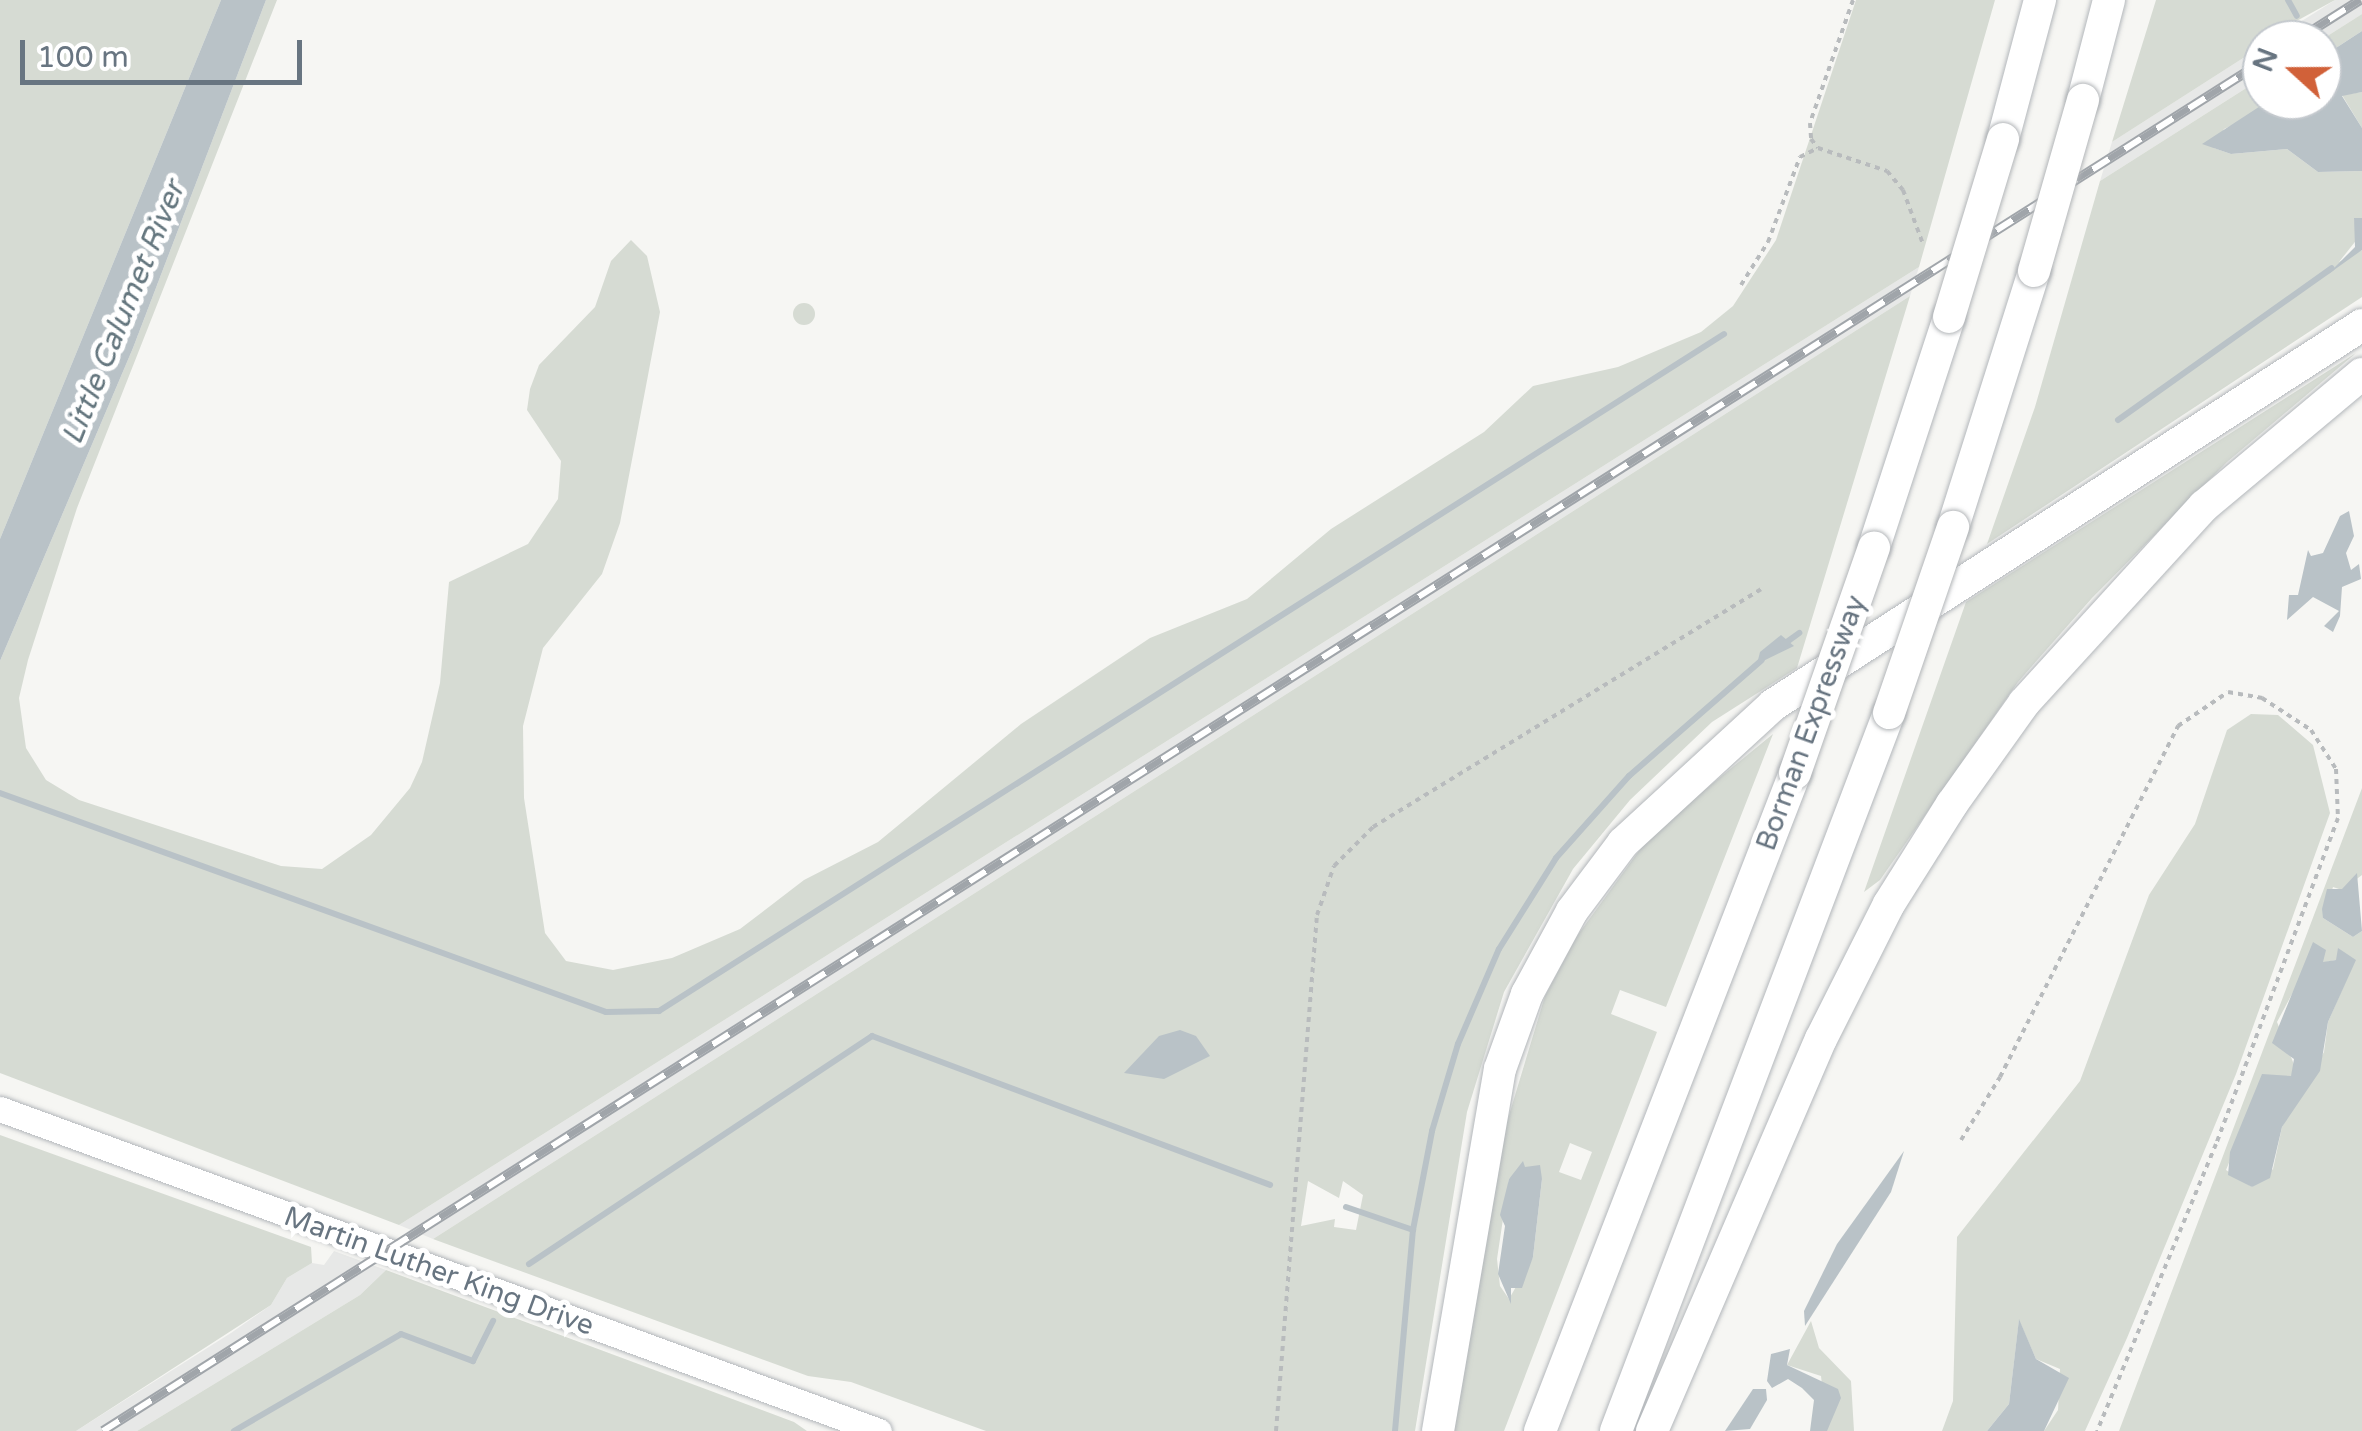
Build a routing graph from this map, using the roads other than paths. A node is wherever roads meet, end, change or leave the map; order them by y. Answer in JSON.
{"nodes":[{"id":1,"x":2026,"y":0,"type":"edge"},
{"id":2,"x":2040,"y":0,"type":"edge"},
{"id":3,"x":2110,"y":0,"type":"edge"},
{"id":4,"x":2003,"y":139,"type":"junction"},
{"id":5,"x":2362,"y":325,"type":"edge"},
{"id":6,"x":2362,"y":374,"type":"edge"},
{"id":7,"x":0,"y":1109,"type":"edge"},
{"id":8,"x":879,"y":1431,"type":"edge"},
{"id":9,"x":1438,"y":1431,"type":"edge"},
{"id":10,"x":1540,"y":1431,"type":"edge"},
{"id":11,"x":1616,"y":1431,"type":"edge"},
{"id":12,"x":1652,"y":1431,"type":"edge"}],
"edges":[{"from":1,"to":4,"type":"highway"},
{"from":2,"to":4,"type":"highway","name":"Borman Expressway"},
{"from":3,"to":11,"type":"highway","bridge":true},
{"from":4,"to":10,"type":"highway","name":"Borman Expressway","bridge":true},
{"from":5,"to":9,"type":"highway"},
{"from":6,"to":12,"type":"highway"},
{"from":7,"to":8,"type":"main road","name":"Martin Luther King Drive"}]}
